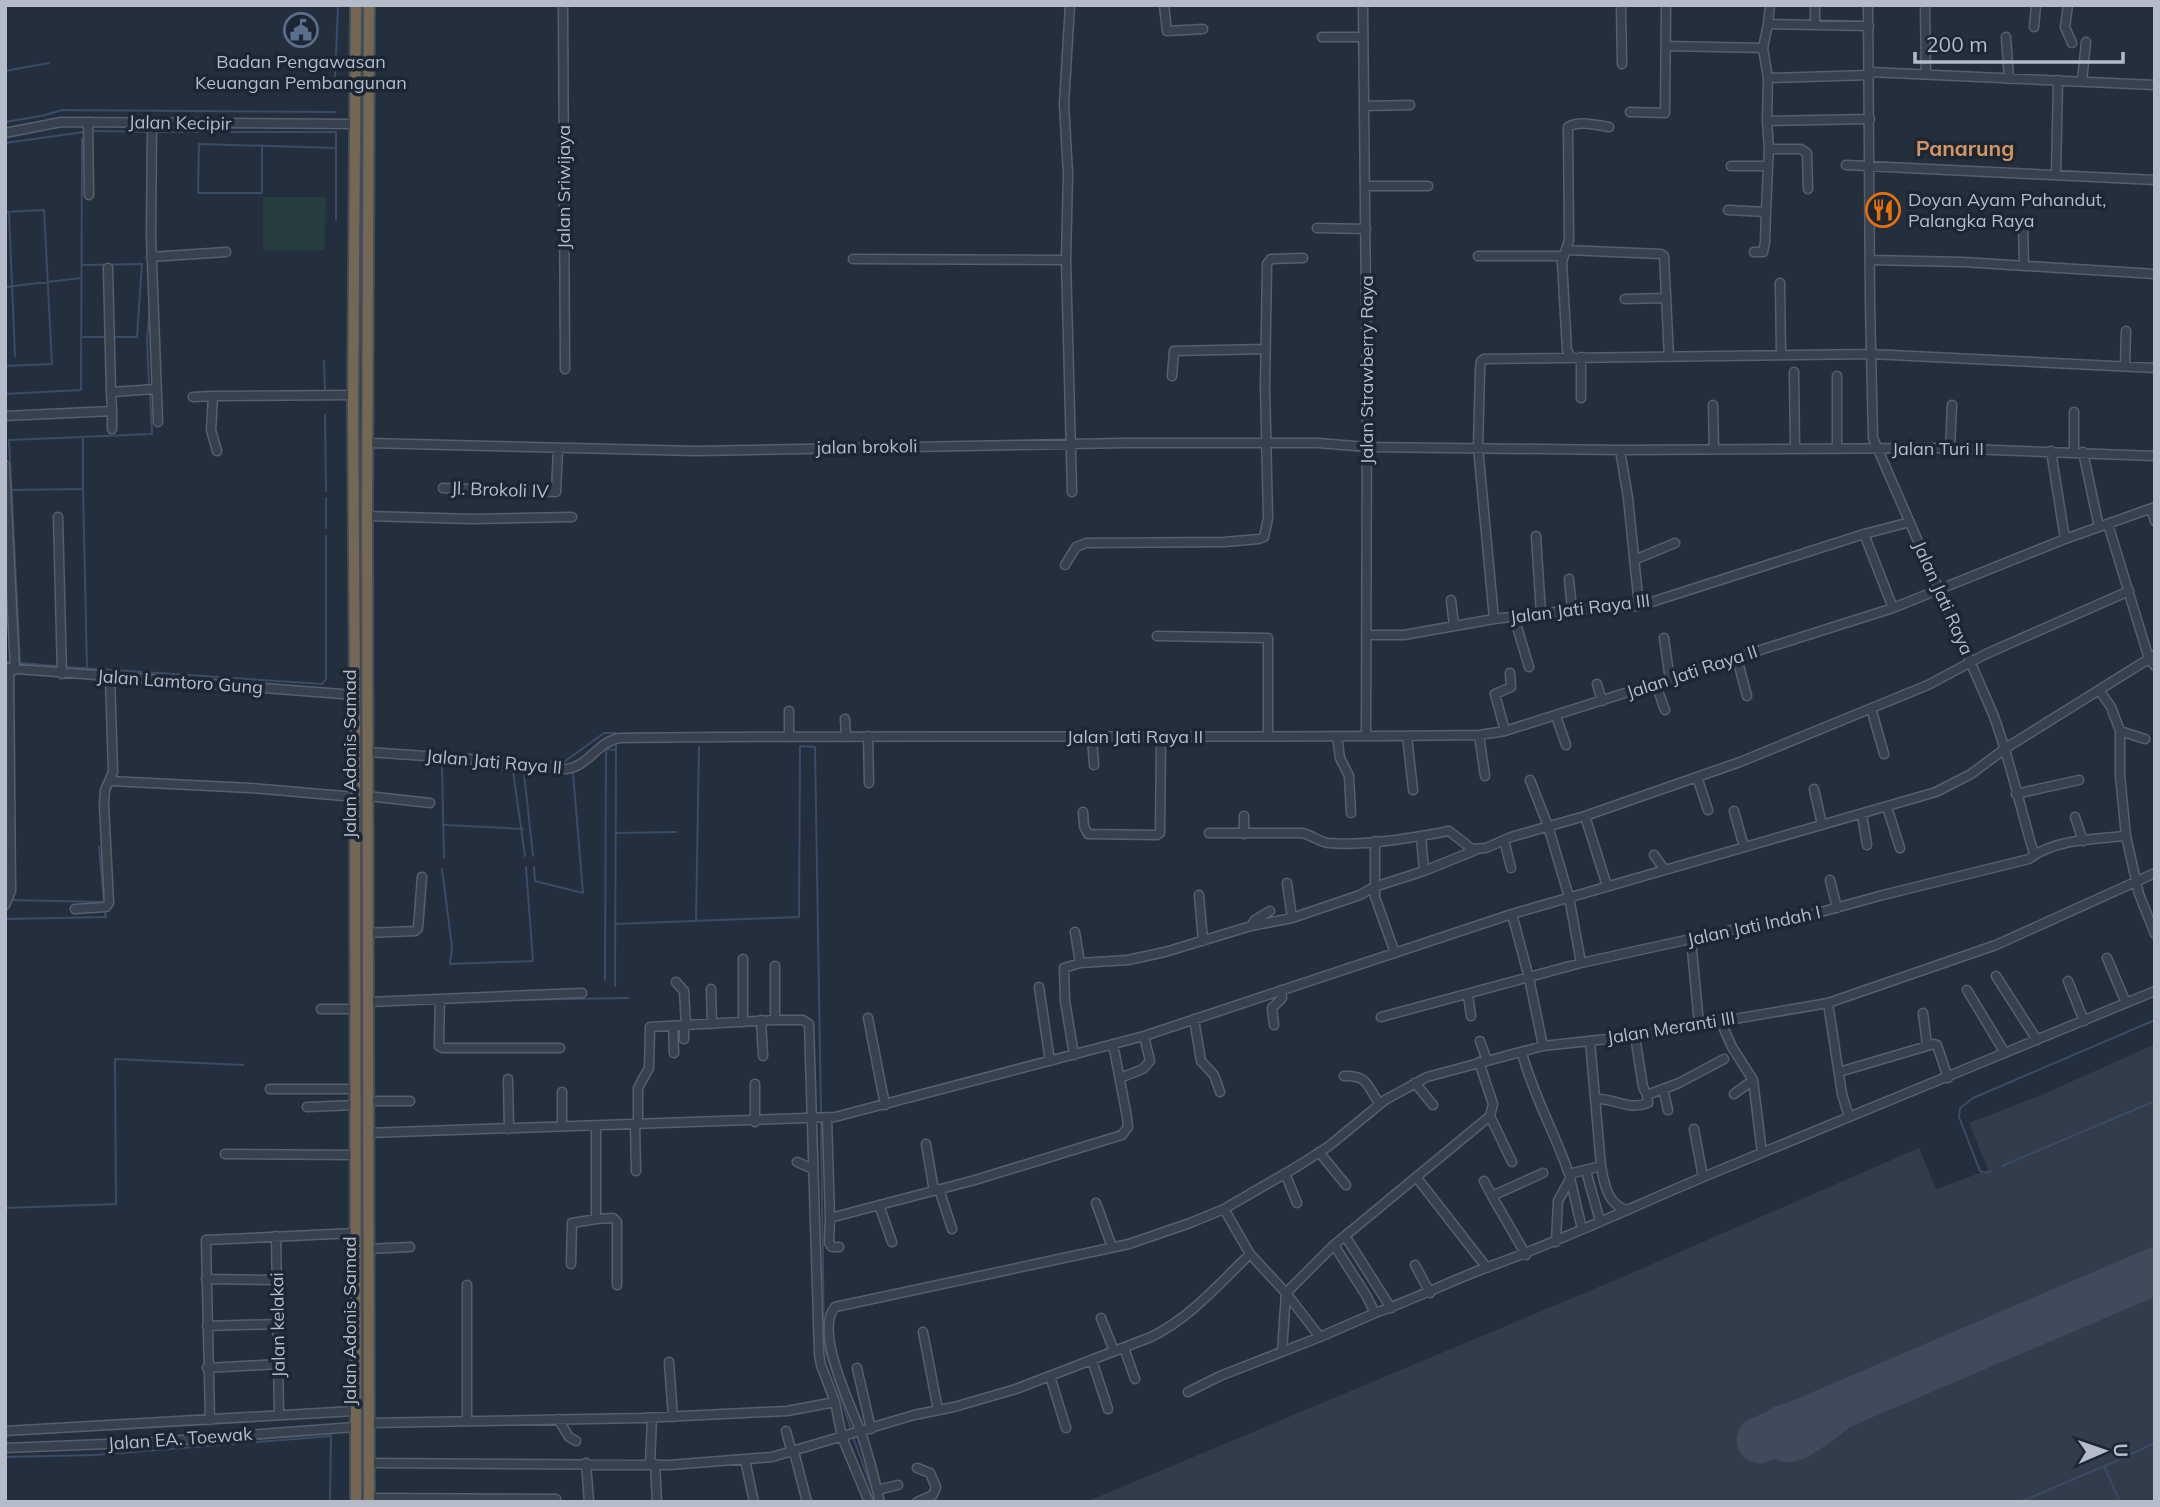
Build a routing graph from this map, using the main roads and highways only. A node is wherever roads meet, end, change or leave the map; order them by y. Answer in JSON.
{"nodes":[{"id":1,"x":356,"y":5,"type":"edge"},
{"id":2,"x":369,"y":5,"type":"edge"},
{"id":3,"x":355,"y":285,"type":"junction"},
{"id":4,"x":368,"y":285,"type":"junction"},
{"id":5,"x":369,"y":1500,"type":"edge"},
{"id":6,"x":356,"y":1502,"type":"edge"}],
"edges":[{"from":1,"to":3,"type":"highway"},
{"from":2,"to":4,"type":"highway","name":"Jalan Adonis Samad"},
{"from":3,"to":4,"type":"highway"},
{"from":3,"to":6,"type":"highway"},
{"from":4,"to":5,"type":"highway","name":"Jalan Adonis Samad"}]}
